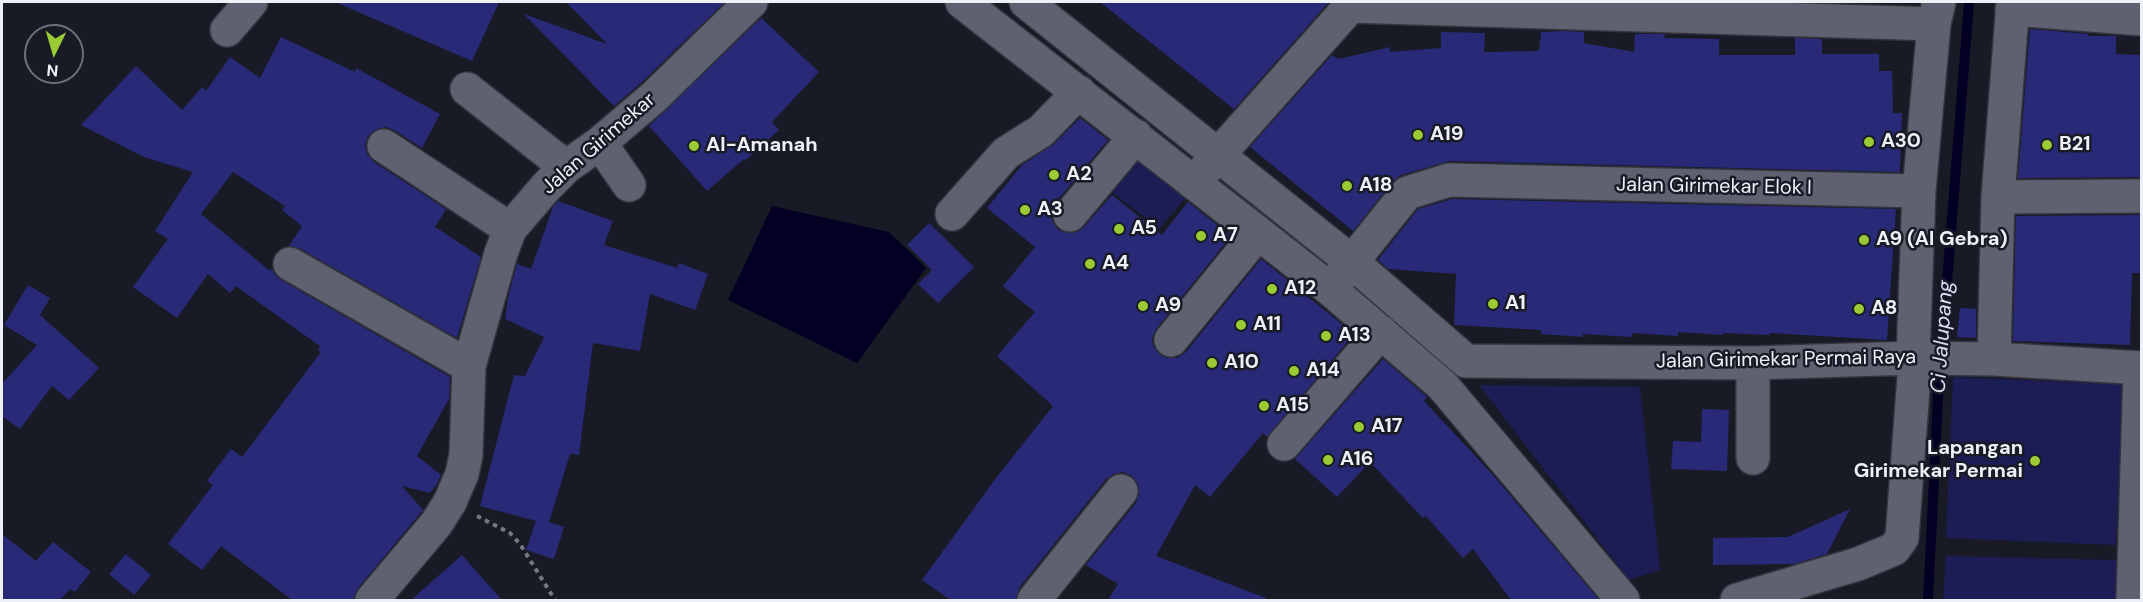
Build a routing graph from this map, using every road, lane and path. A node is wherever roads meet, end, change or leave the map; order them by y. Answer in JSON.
{"nodes":[{"id":1,"x":251,"y":2,"type":"edge"},
{"id":2,"x":751,"y":2,"type":"edge"},
{"id":3,"x":962,"y":2,"type":"edge"},
{"id":4,"x":1026,"y":2,"type":"edge"},
{"id":5,"x":1348,"y":3,"type":"edge"},
{"id":6,"x":2012,"y":5,"type":"edge"},
{"id":7,"x":1937,"y":13,"type":"edge"},
{"id":8,"x":2142,"y":19,"type":"edge"},
{"id":9,"x":227,"y":30,"type":"dead end"},
{"id":10,"x":467,"y":89,"type":"dead end"},
{"id":11,"x":1079,"y":92,"type":"junction"},
{"id":12,"x":1136,"y":136,"type":"junction"},
{"id":13,"x":600,"y":143,"type":"junction"},
{"id":14,"x":384,"y":146,"type":"dead end"},
{"id":15,"x":1216,"y":155,"type":"junction"},
{"id":16,"x":566,"y":167,"type":"junction"},
{"id":17,"x":1194,"y":182,"type":"junction"},
{"id":18,"x":629,"y":185,"type":"dead end"},
{"id":19,"x":1919,"y":191,"type":"junction"},
{"id":20,"x":2142,"y":196,"type":"edge"},
{"id":21,"x":1998,"y":197,"type":"junction"},
{"id":22,"x":952,"y":213,"type":"dead end"},
{"id":23,"x":1070,"y":215,"type":"dead end"},
{"id":24,"x":510,"y":229,"type":"junction"},
{"id":25,"x":1258,"y":233,"type":"junction"},
{"id":26,"x":1352,"y":262,"type":"junction"},
{"id":27,"x":291,"y":264,"type":"dead end"},
{"id":28,"x":1330,"y":289,"type":"junction"},
{"id":29,"x":1381,"y":332,"type":"junction"},
{"id":30,"x":1172,"y":340,"type":"dead end"},
{"id":31,"x":1918,"y":358,"type":"junction"},
{"id":32,"x":1994,"y":359,"type":"junction"},
{"id":33,"x":1466,"y":361,"type":"junction"},
{"id":34,"x":1753,"y":363,"type":"junction"},
{"id":35,"x":469,"y":366,"type":"junction"},
{"id":36,"x":2141,"y":368,"type":"edge"},
{"id":37,"x":1452,"y":395,"type":"junction"},
{"id":38,"x":1284,"y":444,"type":"dead end"},
{"id":39,"x":1753,"y":458,"type":"dead end"},
{"id":40,"x":1121,"y":491,"type":"dead end"},
{"id":41,"x":450,"y":502,"type":"junction"},
{"id":42,"x":372,"y":600,"type":"edge"},
{"id":43,"x":555,"y":600,"type":"edge"},
{"id":44,"x":1034,"y":600,"type":"edge"},
{"id":45,"x":1623,"y":600,"type":"edge"},
{"id":46,"x":1737,"y":600,"type":"edge"},
{"id":47,"x":2133,"y":600,"type":"edge"}],
"edges":[{"from":1,"to":9,"type":"street"},
{"from":2,"to":13,"type":"street","name":"Jalan Girimekar"},
{"from":3,"to":11,"type":"street"},
{"from":4,"to":15,"type":"street"},
{"from":5,"to":7,"type":"street"},
{"from":5,"to":15,"type":"street"},
{"from":6,"to":8,"type":"street"},
{"from":6,"to":21,"type":"street"},
{"from":7,"to":19,"type":"street"},
{"from":10,"to":16,"type":"street"},
{"from":11,"to":12,"type":"street"},
{"from":11,"to":22,"type":"street"},
{"from":12,"to":17,"type":"street"},
{"from":12,"to":23,"type":"street"},
{"from":13,"to":16,"type":"street","name":"Jalan Girimekar"},
{"from":13,"to":18,"type":"street"},
{"from":14,"to":24,"type":"street"},
{"from":15,"to":17,"type":"street"},
{"from":15,"to":26,"type":"street"},
{"from":16,"to":24,"type":"street","name":"Jalan Girimekar"},
{"from":17,"to":25,"type":"street"},
{"from":19,"to":26,"type":"street","name":"Jalan Girimekar Elok I"},
{"from":19,"to":31,"type":"street"},
{"from":20,"to":21,"type":"street"},
{"from":21,"to":32,"type":"street"},
{"from":24,"to":35,"type":"street","name":"Jalan Girimekar"},
{"from":25,"to":28,"type":"street"},
{"from":25,"to":30,"type":"street"},
{"from":26,"to":28,"type":"street"},
{"from":26,"to":33,"type":"street"},
{"from":27,"to":35,"type":"street"},
{"from":28,"to":29,"type":"street"},
{"from":29,"to":37,"type":"street"},
{"from":29,"to":38,"type":"street"},
{"from":31,"to":32,"type":"street","name":"Jalan Girimekar Permai Raya"},
{"from":31,"to":34,"type":"street","name":"Jalan Girimekar Permai Raya"},
{"from":31,"to":46,"type":"street"},
{"from":32,"to":36,"type":"street","name":"Jalan Girimekar Permai Raya"},
{"from":33,"to":34,"type":"street","name":"Jalan Girimekar Permai Raya"},
{"from":33,"to":37,"type":"street"},
{"from":34,"to":39,"type":"street"},
{"from":35,"to":41,"type":"street","name":"Jalan Girimekar"},
{"from":36,"to":47,"type":"street"},
{"from":37,"to":45,"type":"street"},
{"from":40,"to":44,"type":"street"},
{"from":41,"to":42,"type":"street","name":"Jalan Girimekar"},
{"from":41,"to":43,"type":"path"}]}
